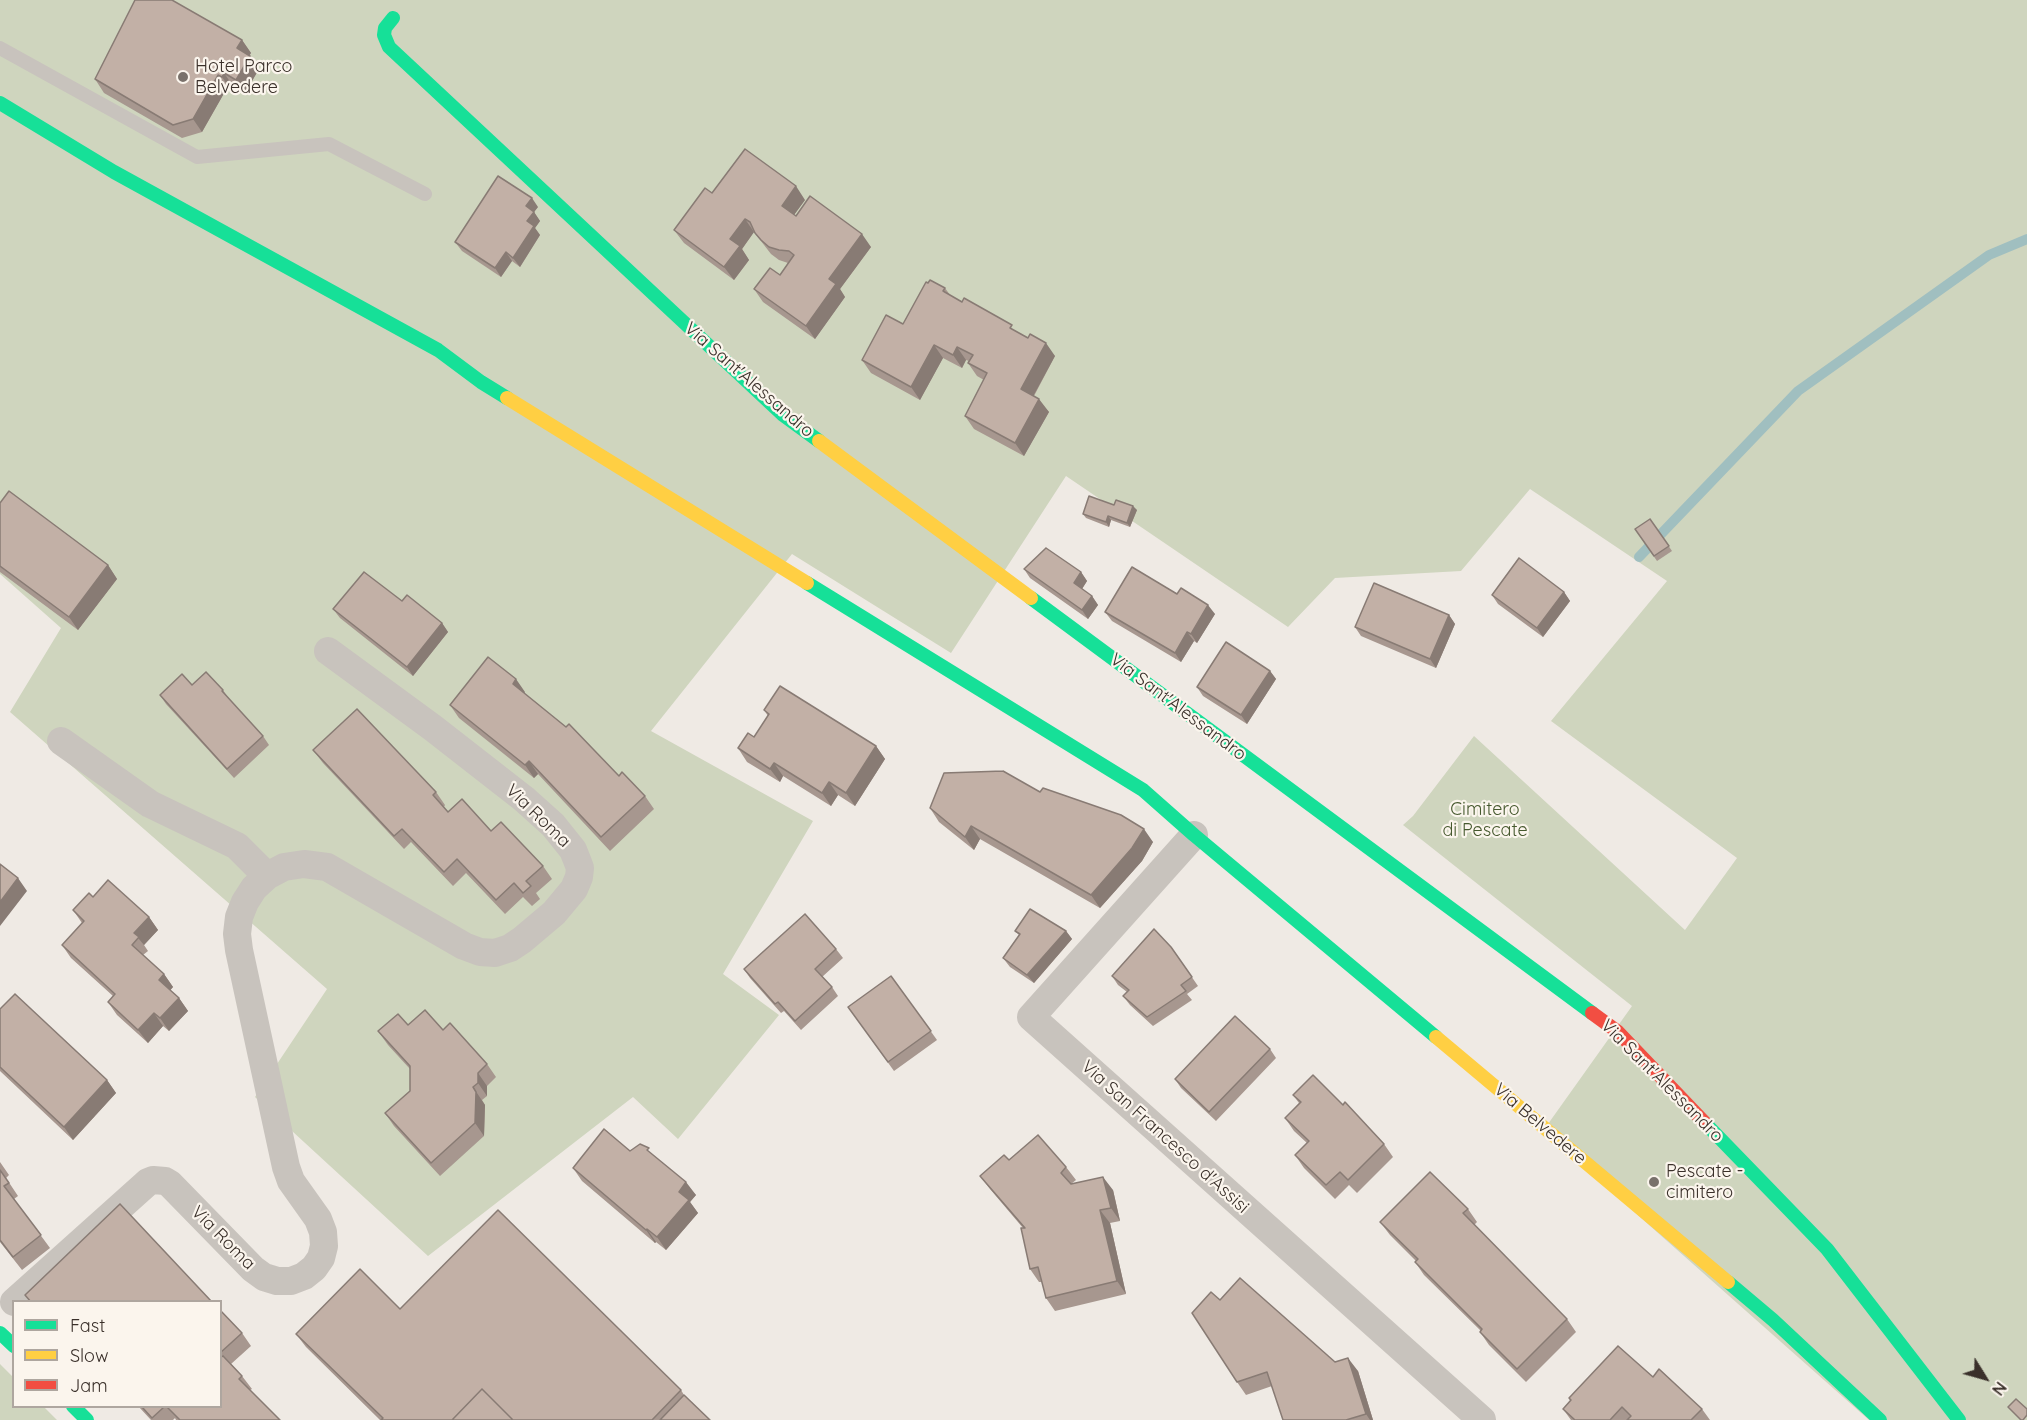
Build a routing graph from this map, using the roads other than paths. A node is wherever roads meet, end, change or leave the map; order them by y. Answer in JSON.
{"nodes":[{"id":1,"x":393,"y":18,"type":"dead end"},
{"id":2,"x":0,"y":48,"type":"edge"},
{"id":3,"x":0,"y":103,"type":"edge"},
{"id":4,"x":425,"y":194,"type":"dead end"},
{"id":5,"x":328,"y":651,"type":"dead end"},
{"id":6,"x":61,"y":741,"type":"dead end"},
{"id":7,"x":1194,"y":835,"type":"junction"},
{"id":8,"x":267,"y":876,"type":"junction"},
{"id":9,"x":16,"y":1300,"type":"edge"},
{"id":10,"x":12,"y":1304,"type":"edge"},
{"id":11,"x":0,"y":1316,"type":"edge"},
{"id":12,"x":0,"y":1333,"type":"edge"},
{"id":13,"x":12,"y":1344,"type":"edge"},
{"id":14,"x":74,"y":1408,"type":"edge"},
{"id":15,"x":87,"y":1420,"type":"edge"},
{"id":16,"x":1482,"y":1420,"type":"edge"},
{"id":17,"x":1880,"y":1420,"type":"edge"},
{"id":18,"x":1959,"y":1420,"type":"edge"}],
"edges":[{"from":1,"to":18,"type":"main road","name":"Via Sant'Alessandro"},
{"from":2,"to":4,"type":"lane"},
{"from":3,"to":7,"type":"main road","name":"Via Belvedere"},
{"from":5,"to":8,"type":"street","name":"Via Roma"},
{"from":6,"to":8,"type":"street"},
{"from":7,"to":16,"type":"street","name":"Via San Francesco d'Assisi"},
{"from":7,"to":17,"type":"main road","name":"Via Belvedere"},
{"from":8,"to":9,"type":"street","name":"Via Roma"},
{"from":10,"to":11,"type":"street","name":"Via Roma"},
{"from":12,"to":13,"type":"main road"},
{"from":14,"to":15,"type":"main road"}]}
